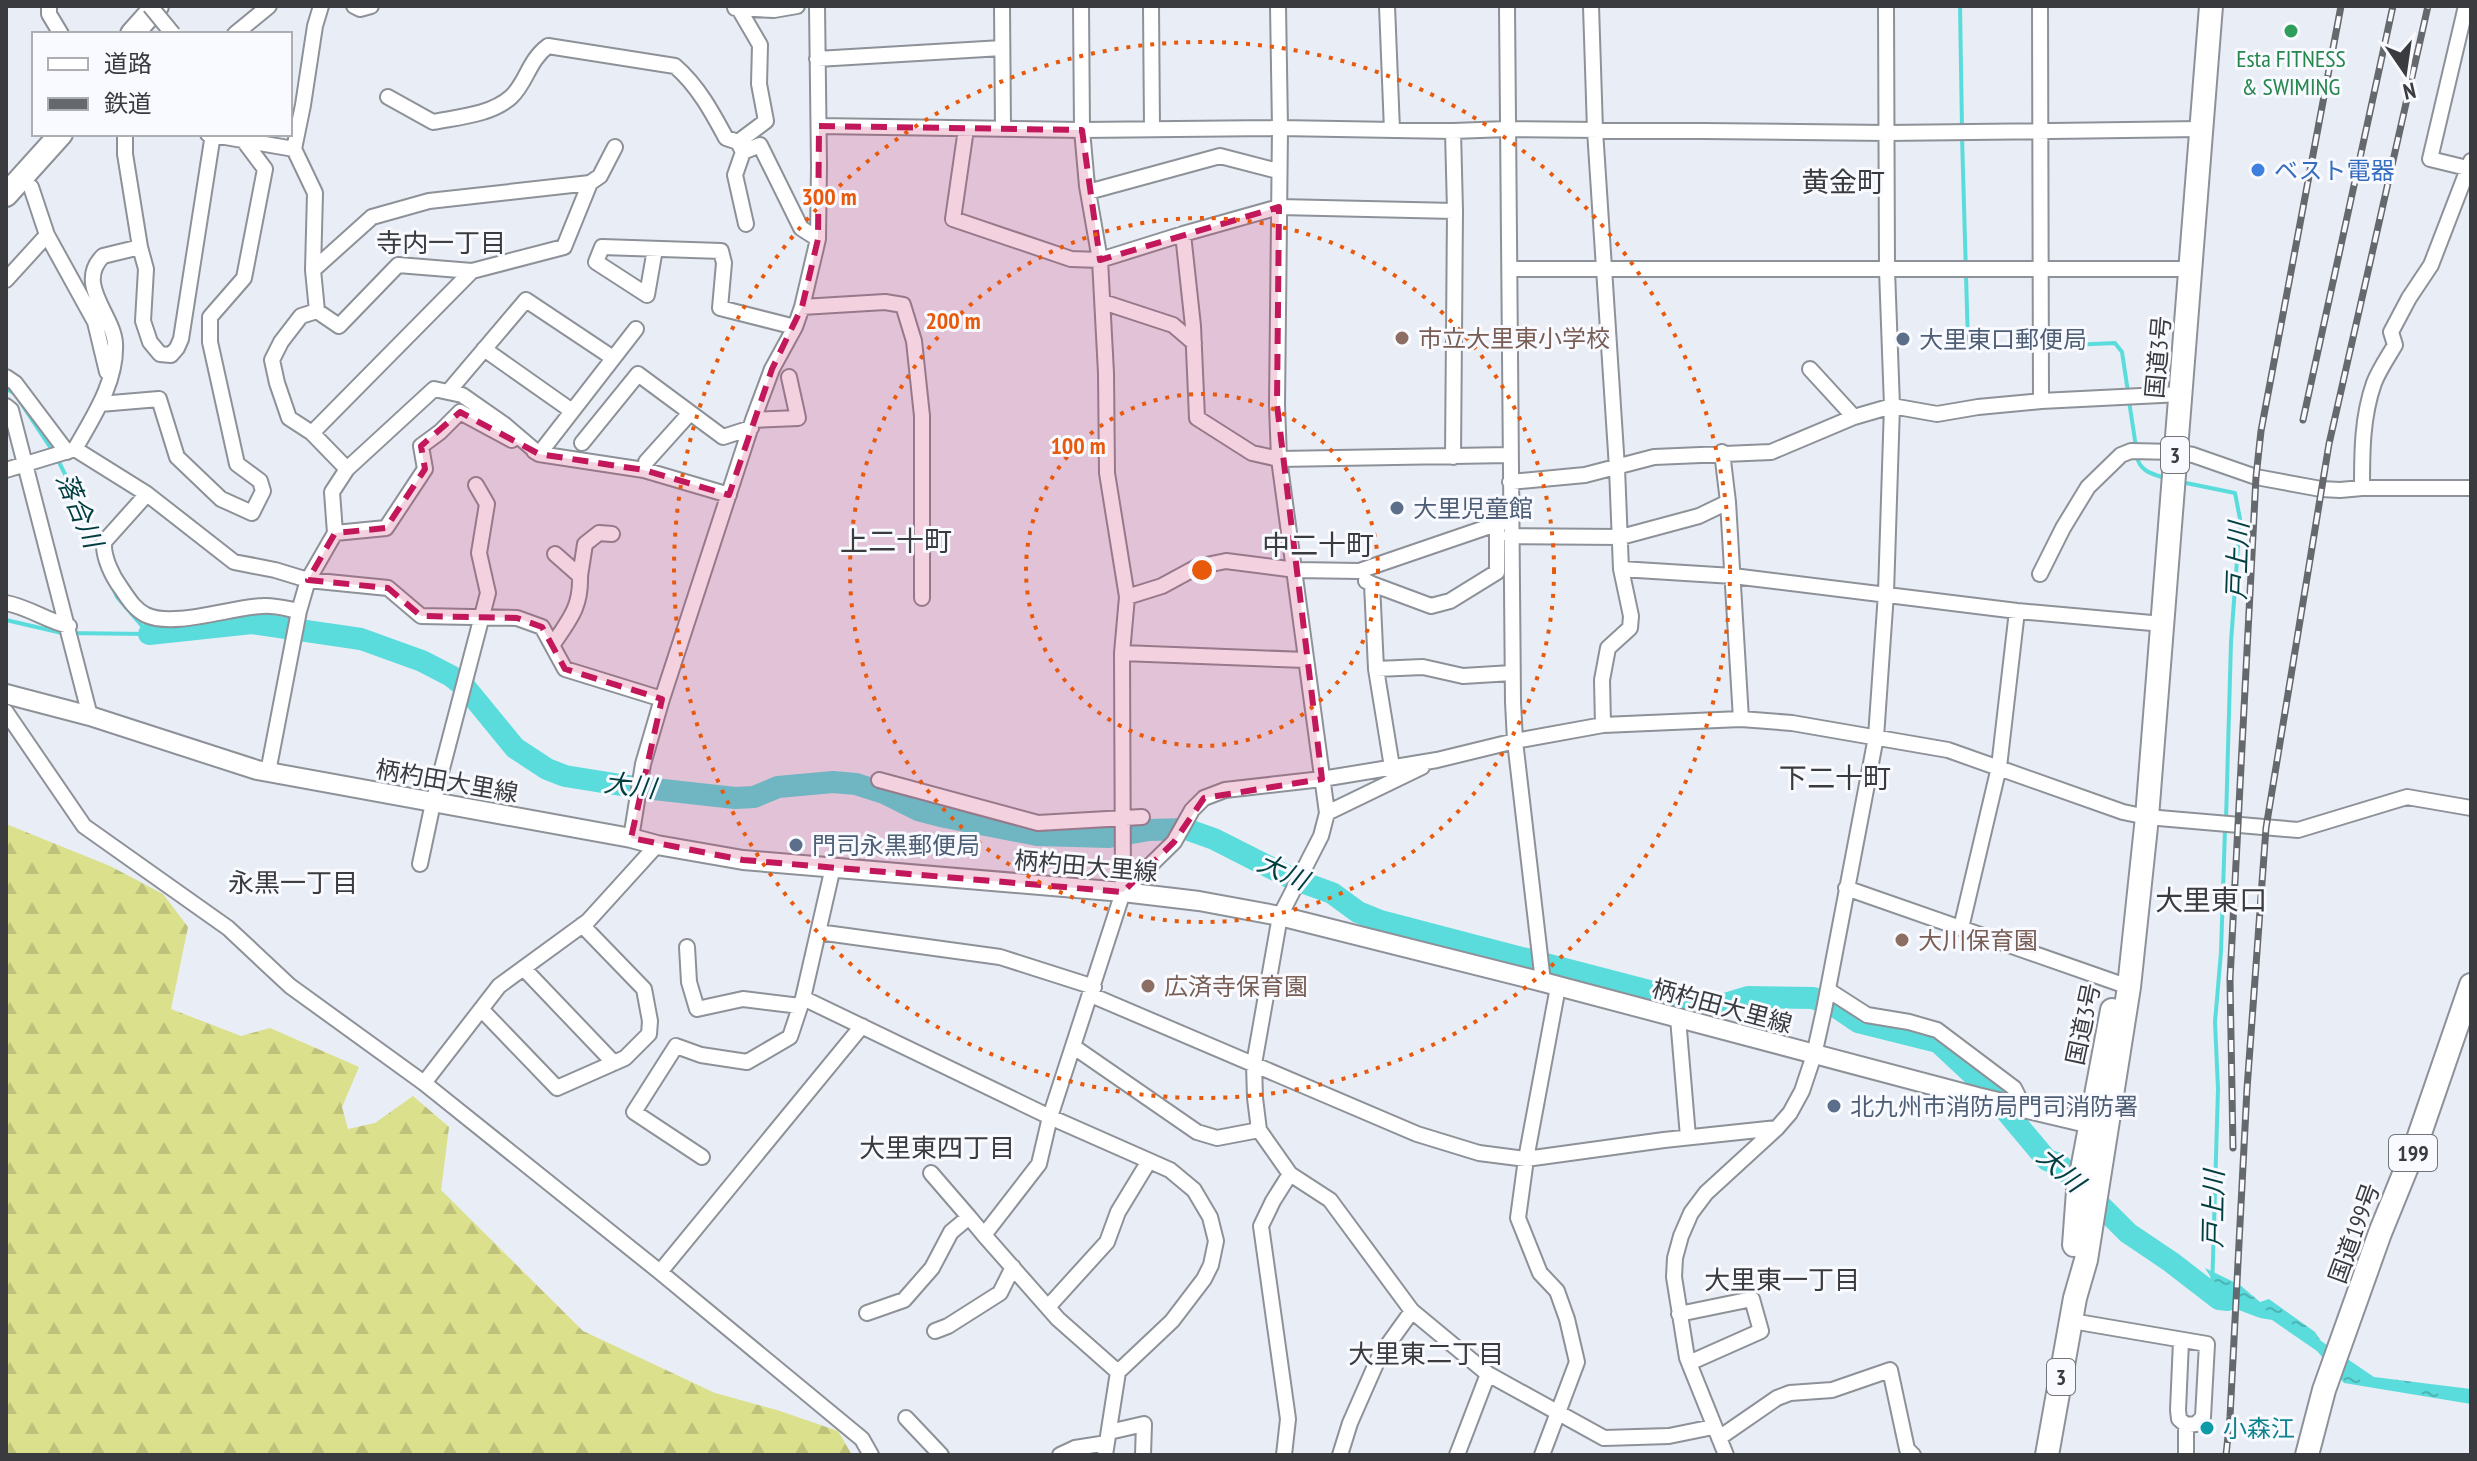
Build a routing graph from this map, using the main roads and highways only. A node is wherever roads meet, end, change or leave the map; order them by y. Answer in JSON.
{"nodes":[{"id":1,"x":157,"y":6,"type":"edge"},
{"id":2,"x":175,"y":6,"type":"edge"},
{"id":3,"x":2211,"y":6,"type":"edge"},
{"id":4,"x":134,"y":32,"type":"edge"},
{"id":5,"x":152,"y":32,"type":"edge"},
{"id":6,"x":41,"y":142,"type":"edge"},
{"id":7,"x":6,"y":173,"type":"edge"},
{"id":8,"x":6,"y":195,"type":"edge"},
{"id":9,"x":6,"y":694,"type":"edge"},
{"id":10,"x":2471,"y":985,"type":"edge"},
{"id":11,"x":2098,"y":1126,"type":"junction"},
{"id":12,"x":2092,"y":1164,"type":"junction"},
{"id":13,"x":2075,"y":1298,"type":"junction"},
{"id":14,"x":2047,"y":1455,"type":"edge"},
{"id":15,"x":2307,"y":1455,"type":"edge"}],
"edges":[{"from":1,"to":4,"type":"highway"},
{"from":2,"to":5,"type":"highway"},
{"from":3,"to":11,"type":"highway","name":"国道3号","number":"3"},
{"from":6,"to":7,"type":"highway"},
{"from":6,"to":8,"type":"highway"},
{"from":9,"to":11,"type":"main road","name":"柄杓田大里線"},
{"from":10,"to":15,"type":"highway","name":"国道199号","number":"199"},
{"from":11,"to":12,"type":"highway","name":"国道3号","number":"3"},
{"from":12,"to":13,"type":"highway","name":"国道3号","number":"3"},
{"from":12,"to":13,"type":"highway","name":"国道3号","number":"3"},
{"from":13,"to":14,"type":"highway","name":"国道3号","number":"3"}]}
